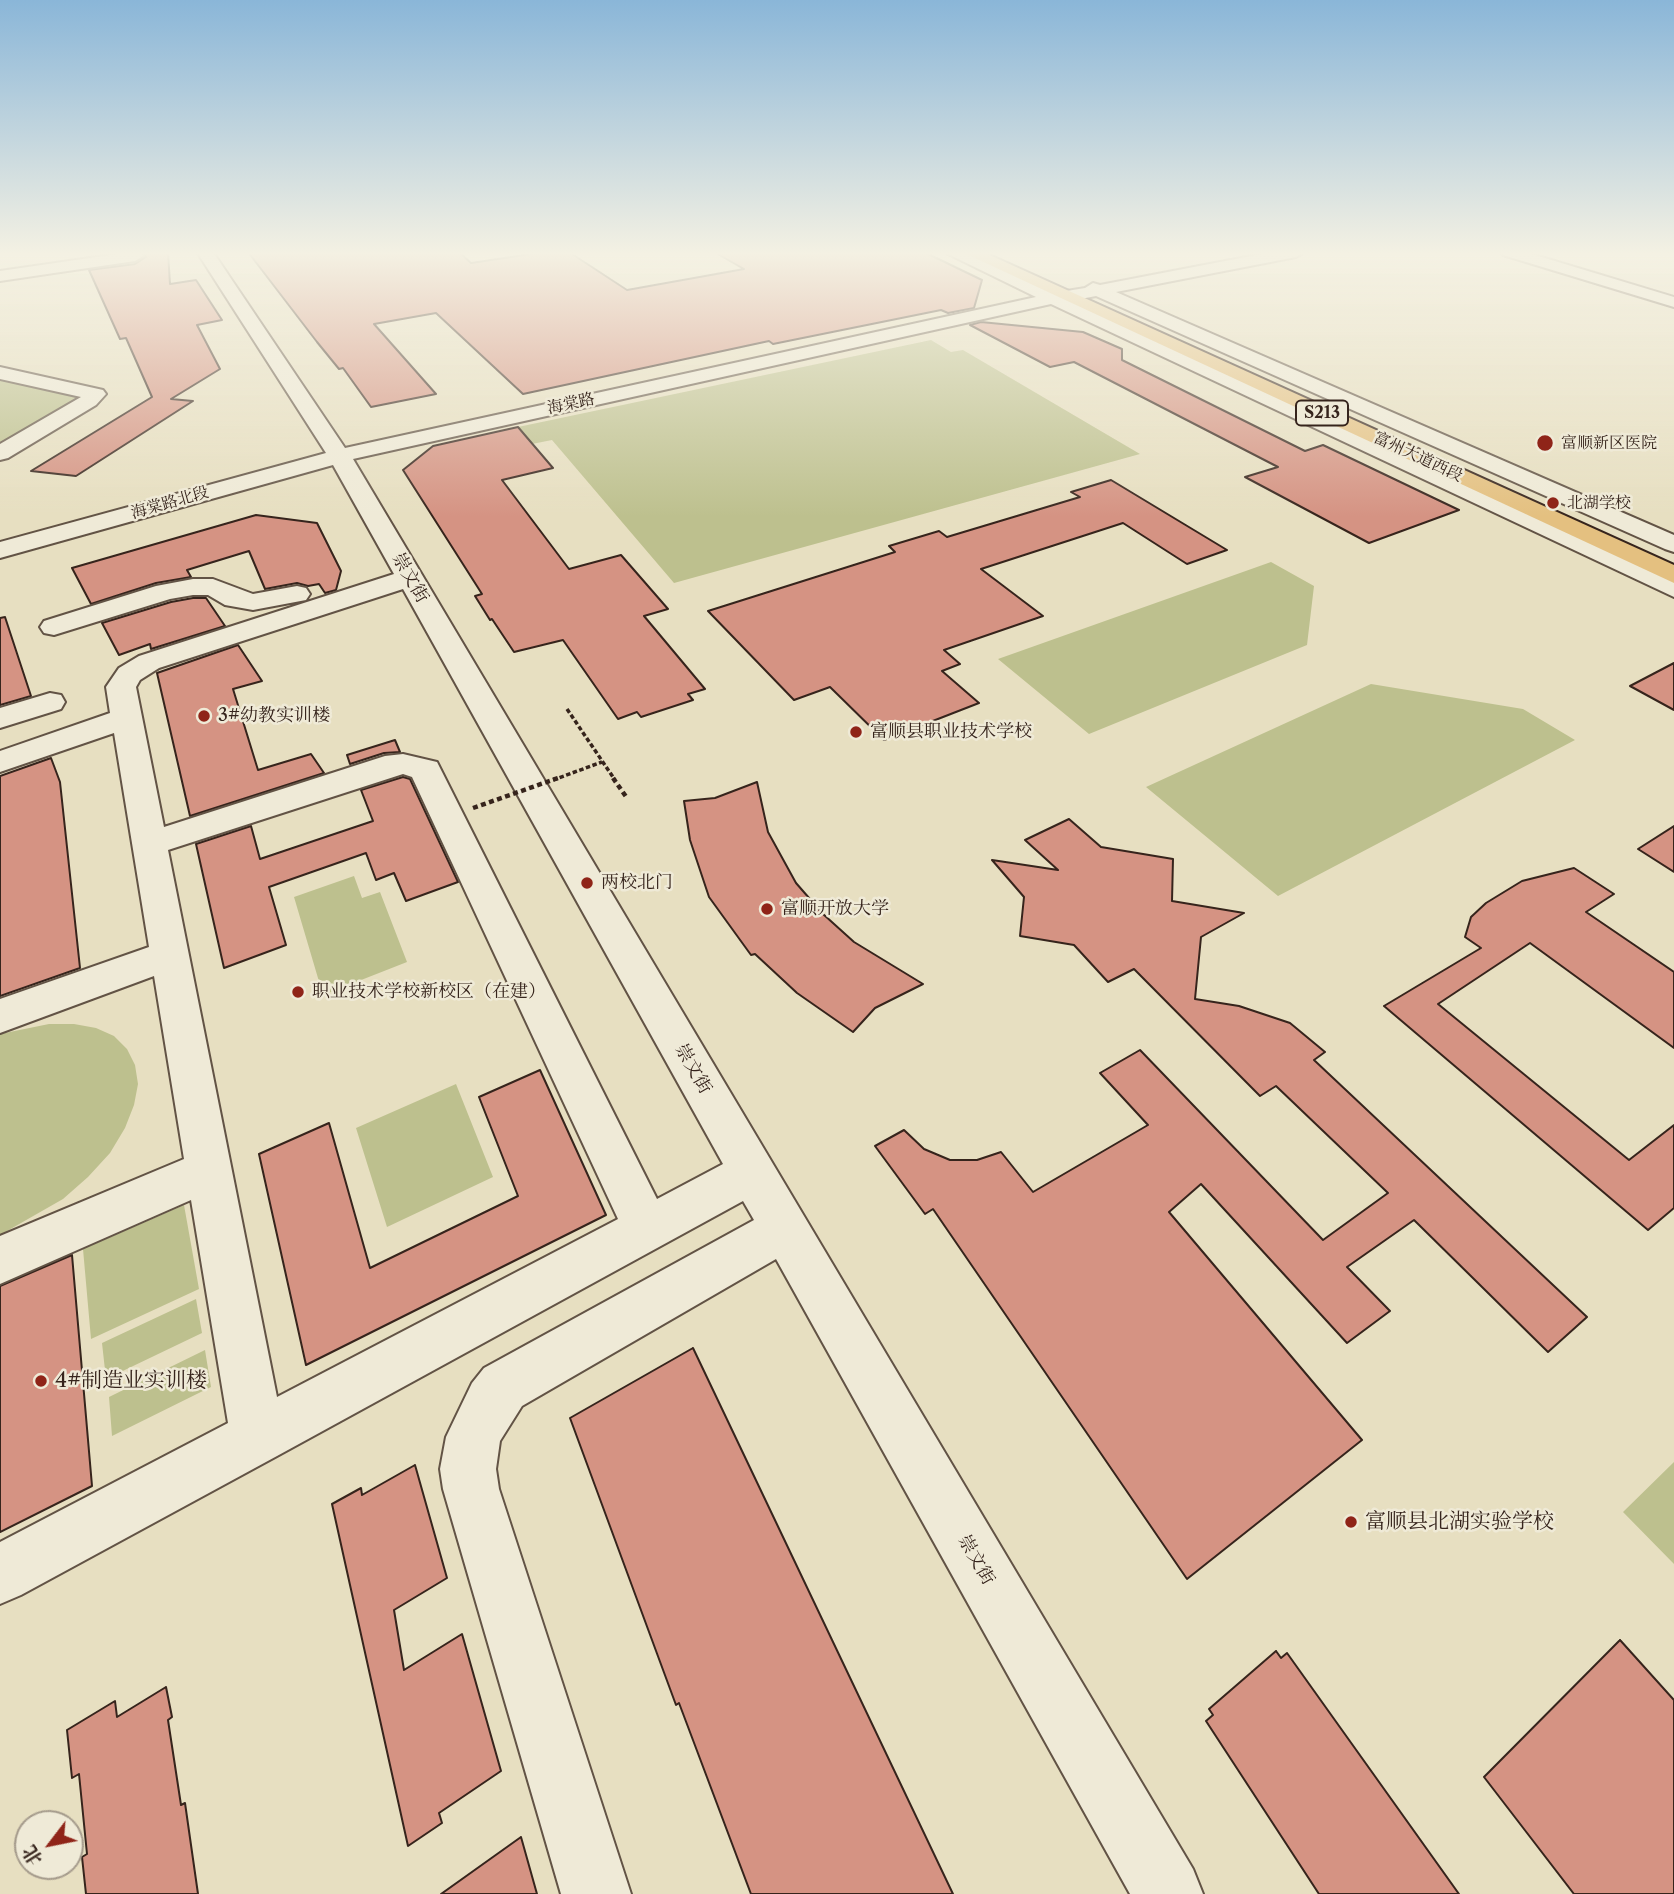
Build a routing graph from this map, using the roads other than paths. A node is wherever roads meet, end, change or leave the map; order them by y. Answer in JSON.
{"nodes":[{"id":1,"x":263,"y":340,"type":"edge"},
{"id":2,"x":863,"y":340,"type":"edge"},
{"id":3,"x":1169,"y":340,"type":"edge"},
{"id":4,"x":1174,"y":340,"type":"edge"},
{"id":5,"x":1181,"y":340,"type":"edge"},
{"id":6,"x":1186,"y":340,"type":"edge"},
{"id":7,"x":0,"y":373,"type":"edge"},
{"id":8,"x":0,"y":453,"type":"edge"},
{"id":9,"x":339,"y":455,"type":"junction"},
{"id":10,"x":1674,"y":544,"type":"edge"},
{"id":11,"x":0,"y":550,"type":"edge"},
{"id":12,"x":1674,"y":557,"type":"edge"},
{"id":13,"x":406,"y":571,"type":"junction"},
{"id":14,"x":1674,"y":575,"type":"edge"},
{"id":15,"x":1674,"y":589,"type":"edge"},
{"id":16,"x":54,"y":627,"type":"dead end"},
{"id":17,"x":50,"y":702,"type":"dead end"},
{"id":18,"x":0,"y":718,"type":"edge"},
{"id":19,"x":125,"y":718,"type":"junction"},
{"id":20,"x":0,"y":762,"type":"edge"},
{"id":21,"x":149,"y":844,"type":"junction"},
{"id":22,"x":169,"y":955,"type":"junction"},
{"id":23,"x":0,"y":1016,"type":"edge"},
{"id":24,"x":209,"y":1170,"type":"junction"},
{"id":25,"x":753,"y":1172,"type":"junction"},
{"id":26,"x":785,"y":1228,"type":"junction"},
{"id":27,"x":647,"y":1229,"type":"junction"},
{"id":28,"x":0,"y":1260,"type":"edge"},
{"id":29,"x":258,"y":1437,"type":"junction"},
{"id":30,"x":0,"y":1574,"type":"edge"},
{"id":31,"x":596,"y":1894,"type":"edge"},
{"id":32,"x":1168,"y":1894,"type":"edge"}],
"edges":[{"from":1,"to":9,"type":"street","name":"崇文街"},
{"from":2,"to":9,"type":"street","name":"海棠路"},
{"from":3,"to":15,"type":"street"},
{"from":4,"to":14,"type":"main road","name":"富州大道西段","number":"S213"},
{"from":5,"to":12,"type":"main road","name":"富州大道西段","number":"S213"},
{"from":6,"to":10,"type":"street"},
{"from":7,"to":8,"type":"street"},
{"from":9,"to":11,"type":"street","name":"海棠路北段"},
{"from":9,"to":13,"type":"street","name":"崇文街"},
{"from":13,"to":16,"type":"street"},
{"from":13,"to":19,"type":"street"},
{"from":13,"to":25,"type":"street","name":"崇文街"},
{"from":17,"to":18,"type":"street"},
{"from":19,"to":20,"type":"street"},
{"from":19,"to":21,"type":"street"},
{"from":21,"to":22,"type":"street"},
{"from":21,"to":27,"type":"street"},
{"from":22,"to":23,"type":"street"},
{"from":22,"to":24,"type":"street"},
{"from":24,"to":28,"type":"street"},
{"from":24,"to":29,"type":"street"},
{"from":25,"to":26,"type":"street","name":"崇文街"},
{"from":25,"to":27,"type":"street"},
{"from":26,"to":31,"type":"street"},
{"from":26,"to":32,"type":"street","name":"崇文街"},
{"from":27,"to":29,"type":"street"},
{"from":29,"to":30,"type":"street"}]}
